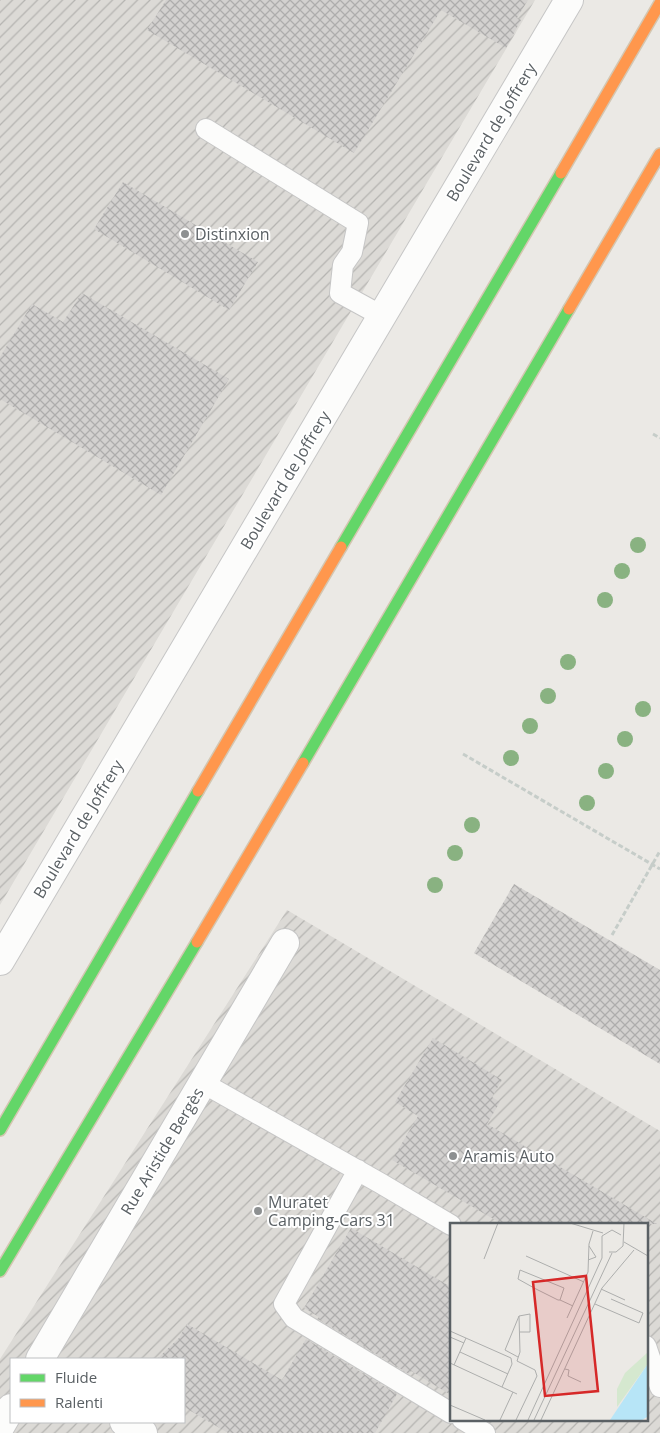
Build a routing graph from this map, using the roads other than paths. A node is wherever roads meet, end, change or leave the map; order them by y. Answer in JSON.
{"nodes":[{"id":1,"x":569,"y":0,"type":"edge"},
{"id":2,"x":660,"y":3,"type":"edge"},
{"id":3,"x":206,"y":129,"type":"dead end"},
{"id":4,"x":660,"y":154,"type":"edge"},
{"id":5,"x":382,"y":316,"type":"junction"},
{"id":6,"x":285,"y":943,"type":"dead end"},
{"id":7,"x":0,"y":961,"type":"edge"},
{"id":8,"x":203,"y":1083,"type":"junction"},
{"id":9,"x":0,"y":1130,"type":"edge"},
{"id":10,"x":358,"y":1170,"type":"junction"},
{"id":11,"x":450,"y":1224,"type":"edge"},
{"id":12,"x":0,"y":1271,"type":"edge"},
{"id":13,"x":648,"y":1352,"type":"edge"},
{"id":14,"x":41,"y":1358,"type":"edge"},
{"id":15,"x":660,"y":1387,"type":"edge"},
{"id":16,"x":10,"y":1410,"type":"edge"},
{"id":17,"x":450,"y":1412,"type":"edge"},
{"id":18,"x":464,"y":1420,"type":"edge"},
{"id":19,"x":126,"y":1423,"type":"edge"},
{"id":20,"x":0,"y":1427,"type":"edge"},
{"id":21,"x":144,"y":1433,"type":"edge"},
{"id":22,"x":485,"y":1433,"type":"edge"}],
"edges":[{"from":1,"to":5,"type":"street","name":"Boulevard de Joffrery"},
{"from":2,"to":9,"type":"main road"},
{"from":3,"to":5,"type":"lane"},
{"from":4,"to":12,"type":"main road"},
{"from":5,"to":7,"type":"street","name":"Boulevard de Joffrery"},
{"from":6,"to":8,"type":"street","name":"Rue Aristide Bergès"},
{"from":8,"to":10,"type":"lane"},
{"from":8,"to":14,"type":"street","name":"Rue Aristide Bergès"},
{"from":10,"to":11,"type":"lane"},
{"from":10,"to":17,"type":"lane"},
{"from":13,"to":15,"type":"lane"},
{"from":16,"to":20,"type":"street"},
{"from":18,"to":22,"type":"lane"},
{"from":19,"to":21,"type":"street"}]}
